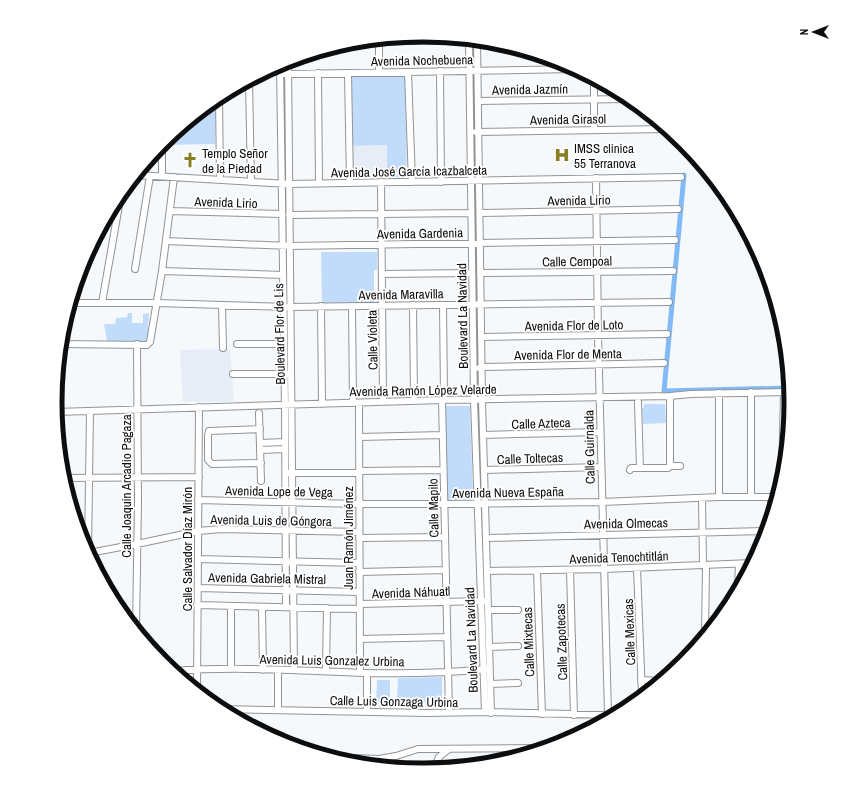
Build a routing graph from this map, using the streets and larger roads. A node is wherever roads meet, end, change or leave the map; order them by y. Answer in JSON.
{"nodes":[{"id":1,"x":379,"y":45,"type":"edge"},
{"id":2,"x":469,"y":45,"type":"edge"},
{"id":3,"x":478,"y":46,"type":"edge"},
{"id":4,"x":288,"y":68,"type":"edge"},
{"id":5,"x":561,"y":69,"type":"edge"},
{"id":6,"x":469,"y":70,"type":"junction"},
{"id":7,"x":478,"y":70,"type":"junction"},
{"id":8,"x":440,"y":71,"type":"junction"},
{"id":9,"x":348,"y":72,"type":"junction"},
{"id":10,"x":379,"y":72,"type":"junction"},
{"id":11,"x":408,"y":72,"type":"junction"},
{"id":12,"x":281,"y":73,"type":"joint"},
{"id":13,"x":318,"y":73,"type":"junction"},
{"id":14,"x":288,"y":74,"type":"junction"},
{"id":15,"x":594,"y":85,"type":"edge"},
{"id":16,"x":249,"y":87,"type":"edge"},
{"id":17,"x":594,"y":99,"type":"junction"},
{"id":18,"x":617,"y":99,"type":"edge"},
{"id":19,"x":478,"y":101,"type":"junction"},
{"id":20,"x":219,"y":106,"type":"edge"},
{"id":21,"x":659,"y":129,"type":"edge"},
{"id":22,"x":594,"y":130,"type":"junction"},
{"id":23,"x":470,"y":132,"type":"junction"},
{"id":24,"x":478,"y":132,"type":"junction"},
{"id":25,"x":162,"y":154,"type":"edge"},
{"id":26,"x":143,"y":176,"type":"edge"},
{"id":27,"x":150,"y":176,"type":"junction"},
{"id":28,"x":162,"y":176,"type":"junction"},
{"id":29,"x":174,"y":177,"type":"junction"},
{"id":30,"x":681,"y":177,"type":"dead end"},
{"id":31,"x":596,"y":178,"type":"junction"},
{"id":32,"x":220,"y":180,"type":"junction"},
{"id":33,"x":471,"y":181,"type":"junction"},
{"id":34,"x":479,"y":181,"type":"junction"},
{"id":35,"x":251,"y":182,"type":"junction"},
{"id":36,"x":350,"y":182,"type":"junction"},
{"id":37,"x":381,"y":182,"type":"junction"},
{"id":38,"x":412,"y":182,"type":"junction"},
{"id":39,"x":441,"y":182,"type":"junction"},
{"id":40,"x":286,"y":184,"type":"junction"},
{"id":41,"x":319,"y":184,"type":"junction"},
{"id":42,"x":678,"y":209,"type":"dead end"},
{"id":43,"x":118,"y":210,"type":"edge"},
{"id":44,"x":170,"y":211,"type":"junction"},
{"id":45,"x":597,"y":211,"type":"junction"},
{"id":46,"x":381,"y":213,"type":"junction"},
{"id":47,"x":471,"y":213,"type":"junction"},
{"id":48,"x":480,"y":213,"type":"junction"},
{"id":49,"x":286,"y":215,"type":"junction"},
{"id":50,"x":675,"y":240,"type":"dead end"},
{"id":51,"x":166,"y":241,"type":"junction"},
{"id":52,"x":597,"y":241,"type":"junction"},
{"id":53,"x":472,"y":242,"type":"junction"},
{"id":54,"x":480,"y":242,"type":"junction"},
{"id":55,"x":381,"y":244,"type":"junction"},
{"id":56,"x":286,"y":246,"type":"junction"},
{"id":57,"x":135,"y":269,"type":"dead end"},
{"id":58,"x":673,"y":270,"type":"dead end"},
{"id":59,"x":162,"y":271,"type":"junction"},
{"id":60,"x":597,"y":271,"type":"junction"},
{"id":61,"x":472,"y":273,"type":"junction"},
{"id":62,"x":480,"y":273,"type":"junction"},
{"id":63,"x":382,"y":274,"type":"junction"},
{"id":64,"x":283,"y":276,"type":"junction"},
{"id":65,"x":669,"y":302,"type":"dead end"},
{"id":66,"x":77,"y":303,"type":"edge"},
{"id":67,"x":102,"y":303,"type":"junction"},
{"id":68,"x":157,"y":303,"type":"junction"},
{"id":69,"x":598,"y":303,"type":"junction"},
{"id":70,"x":473,"y":304,"type":"junction"},
{"id":71,"x":481,"y":304,"type":"junction"},
{"id":72,"x":222,"y":305,"type":"junction"},
{"id":73,"x":413,"y":305,"type":"junction"},
{"id":74,"x":442,"y":305,"type":"junction"},
{"id":75,"x":321,"y":306,"type":"junction"},
{"id":76,"x":352,"y":306,"type":"junction"},
{"id":77,"x":382,"y":306,"type":"junction"},
{"id":78,"x":287,"y":307,"type":"junction"},
{"id":79,"x":667,"y":334,"type":"dead end"},
{"id":80,"x":598,"y":335,"type":"junction"},
{"id":81,"x":481,"y":337,"type":"junction"},
{"id":82,"x":67,"y":344,"type":"edge"},
{"id":83,"x":138,"y":344,"type":"junction"},
{"id":84,"x":237,"y":344,"type":"dead end"},
{"id":85,"x":284,"y":344,"type":"junction"},
{"id":86,"x":223,"y":348,"type":"dead end"},
{"id":87,"x":664,"y":364,"type":"dead end"},
{"id":88,"x":598,"y":365,"type":"junction"},
{"id":89,"x":482,"y":367,"type":"junction"},
{"id":90,"x":474,"y":370,"type":"junction"},
{"id":91,"x":234,"y":374,"type":"dead end"},
{"id":92,"x":288,"y":374,"type":"junction"},
{"id":93,"x":752,"y":392,"type":"junction"},
{"id":94,"x":784,"y":392,"type":"edge"},
{"id":95,"x":663,"y":393,"type":"dead end"},
{"id":96,"x":719,"y":393,"type":"junction"},
{"id":97,"x":599,"y":396,"type":"junction"},
{"id":98,"x":670,"y":396,"type":"junction"},
{"id":99,"x":442,"y":400,"type":"junction"},
{"id":100,"x":474,"y":400,"type":"junction"},
{"id":101,"x":482,"y":400,"type":"junction"},
{"id":102,"x":414,"y":401,"type":"junction"},
{"id":103,"x":383,"y":402,"type":"junction"},
{"id":104,"x":638,"y":402,"type":"dead end"},
{"id":105,"x":356,"y":403,"type":"junction"},
{"id":106,"x":322,"y":404,"type":"junction"},
{"id":107,"x":288,"y":405,"type":"junction"},
{"id":108,"x":199,"y":408,"type":"junction"},
{"id":109,"x":137,"y":409,"type":"junction"},
{"id":110,"x":90,"y":411,"type":"junction"},
{"id":111,"x":62,"y":412,"type":"edge"},
{"id":112,"x":259,"y":413,"type":"dead end"},
{"id":113,"x":260,"y":429,"type":"junction"},
{"id":114,"x":600,"y":432,"type":"junction"},
{"id":115,"x":443,"y":435,"type":"junction"},
{"id":116,"x":483,"y":436,"type":"junction"},
{"id":117,"x":359,"y":437,"type":"junction"},
{"id":118,"x":285,"y":442,"type":"junction"},
{"id":119,"x":260,"y":443,"type":"junction"},
{"id":120,"x":285,"y":449,"type":"junction"},
{"id":121,"x":260,"y":450,"type":"junction"},
{"id":122,"x":261,"y":463,"type":"junction"},
{"id":123,"x":670,"y":466,"type":"junction"},
{"id":124,"x":680,"y":466,"type":"dead end"},
{"id":125,"x":601,"y":467,"type":"junction"},
{"id":126,"x":640,"y":468,"type":"junction"},
{"id":127,"x":443,"y":470,"type":"junction"},
{"id":128,"x":484,"y":470,"type":"junction"},
{"id":129,"x":630,"y":470,"type":"dead end"},
{"id":130,"x":359,"y":472,"type":"junction"},
{"id":131,"x":289,"y":473,"type":"junction"},
{"id":132,"x":198,"y":477,"type":"junction"},
{"id":133,"x":70,"y":478,"type":"edge"},
{"id":134,"x":90,"y":478,"type":"junction"},
{"id":135,"x":138,"y":478,"type":"junction"},
{"id":136,"x":261,"y":481,"type":"dead end"},
{"id":137,"x":719,"y":497,"type":"junction"},
{"id":138,"x":751,"y":497,"type":"junction"},
{"id":139,"x":771,"y":497,"type":"edge"},
{"id":140,"x":702,"y":499,"type":"junction"},
{"id":141,"x":198,"y":500,"type":"junction"},
{"id":142,"x":285,"y":502,"type":"junction"},
{"id":143,"x":602,"y":502,"type":"junction"},
{"id":144,"x":292,"y":503,"type":"junction"},
{"id":145,"x":478,"y":503,"type":"junction"},
{"id":146,"x":485,"y":503,"type":"junction"},
{"id":147,"x":360,"y":504,"type":"junction"},
{"id":148,"x":444,"y":504,"type":"junction"},
{"id":149,"x":198,"y":531,"type":"junction"},
{"id":150,"x":759,"y":531,"type":"edge"},
{"id":151,"x":285,"y":532,"type":"junction"},
{"id":152,"x":293,"y":532,"type":"junction"},
{"id":153,"x":703,"y":532,"type":"junction"},
{"id":154,"x":359,"y":535,"type":"junction"},
{"id":155,"x":603,"y":535,"type":"junction"},
{"id":156,"x":88,"y":536,"type":"edge"},
{"id":157,"x":445,"y":536,"type":"junction"},
{"id":158,"x":486,"y":538,"type":"junction"},
{"id":159,"x":137,"y":544,"type":"junction"},
{"id":160,"x":95,"y":551,"type":"edge"},
{"id":161,"x":198,"y":559,"type":"junction"},
{"id":162,"x":285,"y":561,"type":"junction"},
{"id":163,"x":293,"y":561,"type":"junction"},
{"id":164,"x":359,"y":563,"type":"junction"},
{"id":165,"x":739,"y":564,"type":"junction"},
{"id":166,"x":745,"y":564,"type":"edge"},
{"id":167,"x":705,"y":565,"type":"junction"},
{"id":168,"x":637,"y":568,"type":"junction"},
{"id":169,"x":604,"y":569,"type":"junction"},
{"id":170,"x":446,"y":570,"type":"junction"},
{"id":171,"x":570,"y":570,"type":"junction"},
{"id":172,"x":538,"y":571,"type":"junction"},
{"id":173,"x":359,"y":572,"type":"junction"},
{"id":174,"x":487,"y":572,"type":"junction"},
{"id":175,"x":738,"y":576,"type":"edge"},
{"id":176,"x":198,"y":588,"type":"junction"},
{"id":177,"x":286,"y":590,"type":"junction"},
{"id":178,"x":293,"y":590,"type":"junction"},
{"id":179,"x":360,"y":592,"type":"junction"},
{"id":180,"x":484,"y":601,"type":"junction"},
{"id":181,"x":446,"y":602,"type":"junction"},
{"id":182,"x":197,"y":605,"type":"junction"},
{"id":183,"x":231,"y":606,"type":"junction"},
{"id":184,"x":360,"y":606,"type":"junction"},
{"id":185,"x":262,"y":607,"type":"junction"},
{"id":186,"x":286,"y":607,"type":"junction"},
{"id":187,"x":293,"y":607,"type":"junction"},
{"id":188,"x":327,"y":608,"type":"junction"},
{"id":189,"x":488,"y":610,"type":"junction"},
{"id":190,"x":518,"y":610,"type":"dead end"},
{"id":191,"x":136,"y":621,"type":"edge"},
{"id":192,"x":705,"y":627,"type":"edge"},
{"id":193,"x":447,"y":637,"type":"junction"},
{"id":194,"x":360,"y":639,"type":"junction"},
{"id":195,"x":518,"y":646,"type":"dead end"},
{"id":196,"x":489,"y":647,"type":"junction"},
{"id":197,"x":197,"y":669,"type":"junction"},
{"id":198,"x":231,"y":669,"type":"junction"},
{"id":199,"x":490,"y":669,"type":"junction"},
{"id":200,"x":181,"y":670,"type":"edge"},
{"id":201,"x":263,"y":670,"type":"junction"},
{"id":202,"x":278,"y":670,"type":"junction"},
{"id":203,"x":294,"y":670,"type":"junction"},
{"id":204,"x":483,"y":670,"type":"junction"},
{"id":205,"x":326,"y":671,"type":"junction"},
{"id":206,"x":448,"y":671,"type":"junction"},
{"id":207,"x":363,"y":673,"type":"junction"},
{"id":208,"x":641,"y":680,"type":"junction"},
{"id":209,"x":653,"y":680,"type":"edge"},
{"id":210,"x":197,"y":683,"type":"edge"},
{"id":211,"x":518,"y":683,"type":"dead end"},
{"id":212,"x":490,"y":684,"type":"junction"},
{"id":213,"x":642,"y":689,"type":"edge"},
{"id":214,"x":234,"y":709,"type":"edge"},
{"id":215,"x":278,"y":710,"type":"junction"},
{"id":216,"x":611,"y":710,"type":"edge"},
{"id":217,"x":367,"y":712,"type":"junction"},
{"id":218,"x":449,"y":712,"type":"junction"},
{"id":219,"x":488,"y":712,"type":"junction"},
{"id":220,"x":542,"y":714,"type":"junction"},
{"id":221,"x":574,"y":715,"type":"junction"},
{"id":222,"x":603,"y":715,"type":"edge"},
{"id":223,"x":525,"y":748,"type":"edge"},
{"id":224,"x":451,"y":749,"type":"junction"},
{"id":225,"x":368,"y":759,"type":"edge"},
{"id":226,"x":437,"y":762,"type":"edge"}],
"edges":[{"from":1,"to":10,"type":"street"},
{"from":2,"to":6,"type":"street","name":"Boulevard La Navidad"},
{"from":3,"to":7,"type":"street","name":"Boulevard La Navidad"},
{"from":4,"to":14,"type":"street","name":"Boulevard Flor de Lis"},
{"from":5,"to":7,"type":"street","name":"Avenida Nochebuena"},
{"from":6,"to":7,"type":"street","name":"Avenida Nochebuena"},
{"from":6,"to":8,"type":"street","name":"Avenida Nochebuena"},
{"from":6,"to":23,"type":"street","name":"Boulevard La Navidad"},
{"from":7,"to":19,"type":"street","name":"Boulevard La Navidad"},
{"from":8,"to":11,"type":"street","name":"Avenida Nochebuena"},
{"from":8,"to":39,"type":"street"},
{"from":9,"to":10,"type":"street","name":"Avenida Nochebuena"},
{"from":9,"to":13,"type":"street","name":"Avenida Nochebuena"},
{"from":9,"to":36,"type":"street"},
{"from":10,"to":11,"type":"street","name":"Avenida Nochebuena"},
{"from":11,"to":38,"type":"street"},
{"from":12,"to":14,"type":"street","name":"Avenida Nochebuena"},
{"from":12,"to":40,"type":"street","name":"Boulevard Flor de Lis"},
{"from":13,"to":14,"type":"street","name":"Avenida Nochebuena"},
{"from":13,"to":41,"type":"street"},
{"from":14,"to":40,"type":"street","name":"Boulevard Flor de Lis"},
{"from":15,"to":17,"type":"street"},
{"from":16,"to":35,"type":"street"},
{"from":17,"to":18,"type":"street","name":"Avenida Jazmín"},
{"from":17,"to":19,"type":"street","name":"Avenida Jazmín"},
{"from":17,"to":22,"type":"street"},
{"from":19,"to":24,"type":"street","name":"Boulevard La Navidad"},
{"from":20,"to":32,"type":"street"},
{"from":21,"to":22,"type":"street","name":"Avenida Girasol"},
{"from":22,"to":24,"type":"street","name":"Avenida Girasol"},
{"from":23,"to":24,"type":"street","name":"Avenida Girasol"},
{"from":23,"to":33,"type":"street","name":"Boulevard La Navidad"},
{"from":24,"to":34,"type":"street","name":"Boulevard La Navidad"},
{"from":25,"to":28,"type":"street"},
{"from":26,"to":27,"type":"street","name":"Avenida José García Icazbalceta"},
{"from":27,"to":28,"type":"street","name":"Avenida José García Icazbalceta"},
{"from":27,"to":57,"type":"street"},
{"from":28,"to":29,"type":"street","name":"Avenida José García Icazbalceta"},
{"from":29,"to":32,"type":"street","name":"Avenida José García Icazbalceta"},
{"from":29,"to":44,"type":"street"},
{"from":30,"to":31,"type":"street","name":"Avenida José García Icazbalceta"},
{"from":31,"to":34,"type":"street","name":"Avenida José García Icazbalceta"},
{"from":31,"to":45,"type":"street","name":"Calle Guirnalda"},
{"from":32,"to":35,"type":"street","name":"Avenida José García Icazbalceta"},
{"from":33,"to":34,"type":"street","name":"Avenida José García Icazbalceta"},
{"from":33,"to":39,"type":"street","name":"Avenida José García Icazbalceta"},
{"from":33,"to":47,"type":"street","name":"Boulevard La Navidad"},
{"from":34,"to":48,"type":"street","name":"Boulevard La Navidad"},
{"from":35,"to":40,"type":"street","name":"Avenida José García Icazbalceta"},
{"from":36,"to":37,"type":"street","name":"Avenida José García Icazbalceta"},
{"from":36,"to":41,"type":"street","name":"Avenida José García Icazbalceta"},
{"from":37,"to":38,"type":"street","name":"Avenida José García Icazbalceta"},
{"from":37,"to":46,"type":"street","name":"Calle Violeta"},
{"from":38,"to":39,"type":"street","name":"Avenida José García Icazbalceta"},
{"from":40,"to":41,"type":"street","name":"Avenida José García Icazbalceta"},
{"from":40,"to":49,"type":"street","name":"Boulevard Flor de Lis"},
{"from":42,"to":45,"type":"street","name":"Avenida Lirio"},
{"from":43,"to":67,"type":"street"},
{"from":44,"to":49,"type":"street","name":"Avenida Lirio"},
{"from":44,"to":51,"type":"street"},
{"from":45,"to":48,"type":"street","name":"Avenida Lirio"},
{"from":45,"to":52,"type":"street","name":"Calle Guirnalda"},
{"from":46,"to":47,"type":"street","name":"Avenida Lirio"},
{"from":46,"to":49,"type":"street","name":"Avenida Lirio"},
{"from":46,"to":55,"type":"street","name":"Calle Violeta"},
{"from":47,"to":53,"type":"street","name":"Boulevard La Navidad"},
{"from":48,"to":54,"type":"street","name":"Boulevard La Navidad"},
{"from":49,"to":56,"type":"street","name":"Boulevard Flor de Lis"},
{"from":50,"to":52,"type":"street","name":"Avenida Gardenia"},
{"from":51,"to":56,"type":"street","name":"Avenida Gardenia"},
{"from":51,"to":59,"type":"street"},
{"from":52,"to":54,"type":"street","name":"Avenida Gardenia"},
{"from":52,"to":60,"type":"street","name":"Calle Guirnalda"},
{"from":53,"to":54,"type":"street","name":"Avenida Gardenia"},
{"from":53,"to":55,"type":"street","name":"Avenida Gardenia"},
{"from":53,"to":61,"type":"street","name":"Boulevard La Navidad"},
{"from":54,"to":62,"type":"street","name":"Boulevard La Navidad"},
{"from":55,"to":56,"type":"street","name":"Avenida Gardenia"},
{"from":55,"to":63,"type":"street","name":"Calle Violeta"},
{"from":56,"to":64,"type":"street","name":"Boulevard Flor de Lis"},
{"from":56,"to":78,"type":"street","name":"Boulevard Flor de Lis"},
{"from":58,"to":60,"type":"street","name":"Calle Cempoal"},
{"from":59,"to":64,"type":"street"},
{"from":59,"to":68,"type":"street"},
{"from":60,"to":62,"type":"street","name":"Calle Cempoal"},
{"from":60,"to":69,"type":"street","name":"Calle Guirnalda"},
{"from":61,"to":63,"type":"street"},
{"from":61,"to":70,"type":"street","name":"Boulevard La Navidad"},
{"from":62,"to":71,"type":"street","name":"Boulevard La Navidad"},
{"from":63,"to":77,"type":"street","name":"Calle Violeta"},
{"from":64,"to":78,"type":"street","name":"Boulevard Flor de Lis"},
{"from":65,"to":69,"type":"street","name":"Avenida Maravilla"},
{"from":66,"to":67,"type":"street","name":"Avenida Maravilla"},
{"from":67,"to":68,"type":"street","name":"Avenida Maravilla"},
{"from":68,"to":72,"type":"street","name":"Avenida Maravilla"},
{"from":68,"to":83,"type":"street"},
{"from":69,"to":71,"type":"street","name":"Avenida Maravilla"},
{"from":69,"to":80,"type":"street","name":"Calle Guirnalda"},
{"from":70,"to":71,"type":"street","name":"Avenida Maravilla"},
{"from":70,"to":74,"type":"street","name":"Avenida Maravilla"},
{"from":70,"to":90,"type":"street","name":"Boulevard La Navidad"},
{"from":71,"to":81,"type":"street","name":"Boulevard La Navidad"},
{"from":72,"to":78,"type":"street","name":"Avenida Maravilla"},
{"from":72,"to":86,"type":"street"},
{"from":73,"to":74,"type":"street","name":"Avenida Maravilla"},
{"from":73,"to":77,"type":"street","name":"Avenida Maravilla"},
{"from":73,"to":102,"type":"street"},
{"from":74,"to":99,"type":"street","name":"Calle Mapilo"},
{"from":75,"to":76,"type":"street","name":"Avenida Maravilla"},
{"from":75,"to":78,"type":"street","name":"Avenida Maravilla"},
{"from":75,"to":106,"type":"street"},
{"from":76,"to":77,"type":"street","name":"Avenida Maravilla"},
{"from":76,"to":105,"type":"street","name":"Juan Ramón Jiménez"},
{"from":77,"to":103,"type":"street","name":"Calle Violeta"},
{"from":78,"to":85,"type":"street","name":"Boulevard Flor de Lis"},
{"from":78,"to":92,"type":"street","name":"Boulevard Flor de Lis"},
{"from":79,"to":80,"type":"street","name":"Avenida Flor de Loto"},
{"from":80,"to":81,"type":"street","name":"Avenida Flor de Loto"},
{"from":80,"to":88,"type":"street","name":"Calle Guirnalda"},
{"from":81,"to":89,"type":"street","name":"Boulevard La Navidad"},
{"from":82,"to":83,"type":"street"},
{"from":83,"to":109,"type":"street","name":"Calle Joaquín Arcadio Pagaza"},
{"from":84,"to":85,"type":"street"},
{"from":85,"to":92,"type":"street","name":"Boulevard Flor de Lis"},
{"from":87,"to":88,"type":"street","name":"Avenida Flor de Menta"},
{"from":88,"to":89,"type":"street","name":"Avenida Flor de Menta"},
{"from":88,"to":97,"type":"street","name":"Calle Guirnalda"},
{"from":89,"to":90,"type":"street","name":"Avenida Flor de Menta"},
{"from":89,"to":101,"type":"street","name":"Boulevard La Navidad"},
{"from":90,"to":100,"type":"street","name":"Boulevard La Navidad"},
{"from":91,"to":92,"type":"street"},
{"from":92,"to":107,"type":"street","name":"Boulevard Flor de Lis"},
{"from":93,"to":94,"type":"street","name":"Avenida Ramón López Velarde"},
{"from":93,"to":96,"type":"street","name":"Avenida Ramón López Velarde"},
{"from":93,"to":138,"type":"street"},
{"from":95,"to":97,"type":"street"},
{"from":96,"to":98,"type":"street","name":"Avenida Ramón López Velarde"},
{"from":96,"to":137,"type":"street"},
{"from":97,"to":98,"type":"street","name":"Avenida Ramón López Velarde"},
{"from":97,"to":101,"type":"street","name":"Avenida Ramón López Velarde"},
{"from":97,"to":114,"type":"street","name":"Calle Guirnalda"},
{"from":98,"to":123,"type":"street"},
{"from":99,"to":100,"type":"street","name":"Avenida Ramón López Velarde"},
{"from":99,"to":102,"type":"street","name":"Avenida Ramón López Velarde"},
{"from":99,"to":115,"type":"street","name":"Calle Mapilo"},
{"from":100,"to":101,"type":"street","name":"Avenida Ramón López Velarde"},
{"from":100,"to":145,"type":"street","name":"Boulevard La Navidad"},
{"from":101,"to":116,"type":"street","name":"Boulevard La Navidad"},
{"from":102,"to":103,"type":"street","name":"Avenida Ramón López Velarde"},
{"from":103,"to":105,"type":"street","name":"Avenida Ramón López Velarde"},
{"from":104,"to":126,"type":"street"},
{"from":105,"to":106,"type":"street","name":"Avenida Ramón López Velarde"},
{"from":105,"to":117,"type":"street","name":"Juan Ramón Jiménez"},
{"from":106,"to":107,"type":"street","name":"Avenida Ramón López Velarde"},
{"from":107,"to":108,"type":"street","name":"Avenida Ramón López Velarde"},
{"from":107,"to":118,"type":"street","name":"Boulevard Flor de Lis"},
{"from":107,"to":131,"type":"street","name":"Boulevard Flor de Lis"},
{"from":108,"to":109,"type":"street","name":"Avenida Ramón López Velarde"},
{"from":108,"to":132,"type":"street","name":"Calle Salvador Díaz Mirón"},
{"from":109,"to":110,"type":"street","name":"Avenida Ramón López Velarde"},
{"from":109,"to":135,"type":"street","name":"Calle Joaquín Arcadio Pagaza"},
{"from":110,"to":111,"type":"street","name":"Avenida Ramón López Velarde"},
{"from":110,"to":134,"type":"street"},
{"from":112,"to":113,"type":"street"},
{"from":113,"to":119,"type":"street"},
{"from":113,"to":122,"type":"street"},
{"from":114,"to":116,"type":"street","name":"Calle Azteca"},
{"from":114,"to":125,"type":"street","name":"Calle Guirnalda"},
{"from":115,"to":117,"type":"street"},
{"from":115,"to":127,"type":"street","name":"Calle Mapilo"},
{"from":116,"to":128,"type":"street","name":"Boulevard La Navidad"},
{"from":117,"to":130,"type":"street","name":"Juan Ramón Jiménez"},
{"from":118,"to":119,"type":"street"},
{"from":118,"to":120,"type":"street","name":"Boulevard Flor de Lis"},
{"from":119,"to":121,"type":"street"},
{"from":120,"to":121,"type":"street"},
{"from":120,"to":131,"type":"street","name":"Boulevard Flor de Lis"},
{"from":121,"to":122,"type":"street"},
{"from":122,"to":136,"type":"street"},
{"from":123,"to":124,"type":"street"},
{"from":123,"to":126,"type":"street"},
{"from":125,"to":128,"type":"street","name":"Calle Toltecas"},
{"from":125,"to":143,"type":"street","name":"Calle Guirnalda"},
{"from":126,"to":129,"type":"street"},
{"from":127,"to":130,"type":"street"},
{"from":127,"to":148,"type":"street","name":"Calle Mapilo"},
{"from":128,"to":146,"type":"street","name":"Boulevard La Navidad"},
{"from":130,"to":131,"type":"street"},
{"from":130,"to":147,"type":"street","name":"Juan Ramón Jiménez"},
{"from":131,"to":142,"type":"street","name":"Boulevard Flor de Lis"},
{"from":131,"to":144,"type":"street","name":"Boulevard Flor de Lis"},
{"from":132,"to":135,"type":"street"},
{"from":132,"to":141,"type":"street","name":"Calle Salvador Díaz Mirón"},
{"from":133,"to":134,"type":"street"},
{"from":134,"to":135,"type":"street"},
{"from":134,"to":156,"type":"street"},
{"from":135,"to":159,"type":"street","name":"Calle Joaquín Arcadio Pagaza"},
{"from":137,"to":138,"type":"street","name":"Avenida Nueva España"},
{"from":137,"to":140,"type":"street","name":"Avenida Nueva España"},
{"from":138,"to":139,"type":"street","name":"Avenida Nueva España"},
{"from":140,"to":143,"type":"street","name":"Avenida Nueva España"},
{"from":140,"to":153,"type":"street"},
{"from":141,"to":142,"type":"street","name":"Avenida Lope de Vega"},
{"from":141,"to":149,"type":"street","name":"Calle Salvador Díaz Mirón"},
{"from":142,"to":144,"type":"street","name":"Avenida Lope de Vega"},
{"from":142,"to":151,"type":"street","name":"Boulevard Flor de Lis"},
{"from":143,"to":146,"type":"street","name":"Avenida Nueva España"},
{"from":143,"to":155,"type":"street","name":"Calle Guirnalda"},
{"from":144,"to":147,"type":"street","name":"Avenida Lope de Vega"},
{"from":144,"to":152,"type":"street","name":"Boulevard Flor de Lis"},
{"from":145,"to":146,"type":"street","name":"Avenida Nueva España"},
{"from":145,"to":148,"type":"street","name":"Avenida Nueva España"},
{"from":145,"to":180,"type":"street","name":"Boulevard La Navidad"},
{"from":146,"to":158,"type":"street","name":"Boulevard La Navidad"},
{"from":147,"to":148,"type":"street","name":"Avenida Nueva España"},
{"from":147,"to":154,"type":"street","name":"Juan Ramón Jiménez"},
{"from":148,"to":157,"type":"street","name":"Calle Mapilo"},
{"from":149,"to":151,"type":"street","name":"Avenida Luis de Góngora"},
{"from":149,"to":159,"type":"street","name":"Avenida Luis de Góngora"},
{"from":149,"to":161,"type":"street","name":"Calle Salvador Díaz Mirón"},
{"from":150,"to":153,"type":"street","name":"Avenida Olmecas"},
{"from":151,"to":152,"type":"street","name":"Avenida Luis de Góngora"},
{"from":151,"to":162,"type":"street","name":"Boulevard Flor de Lis"},
{"from":152,"to":154,"type":"street","name":"Avenida Luis de Góngora"},
{"from":152,"to":163,"type":"street","name":"Boulevard Flor de Lis"},
{"from":153,"to":155,"type":"street","name":"Avenida Olmecas"},
{"from":153,"to":167,"type":"street"},
{"from":154,"to":157,"type":"street"},
{"from":154,"to":164,"type":"street","name":"Juan Ramón Jiménez"},
{"from":155,"to":158,"type":"street","name":"Avenida Olmecas"},
{"from":155,"to":169,"type":"street","name":"Calle Guirnalda"},
{"from":157,"to":170,"type":"street","name":"Calle Mapilo"},
{"from":158,"to":174,"type":"street","name":"Boulevard La Navidad"},
{"from":159,"to":160,"type":"street","name":"Avenida Luis de Góngora"},
{"from":159,"to":191,"type":"street","name":"Calle Joaquín Arcadio Pagaza"},
{"from":161,"to":162,"type":"street"},
{"from":161,"to":176,"type":"street","name":"Calle Salvador Díaz Mirón"},
{"from":162,"to":163,"type":"street"},
{"from":162,"to":177,"type":"street","name":"Boulevard Flor de Lis"},
{"from":163,"to":164,"type":"street"},
{"from":163,"to":178,"type":"street","name":"Boulevard Flor de Lis"},
{"from":164,"to":173,"type":"street","name":"Juan Ramón Jiménez"},
{"from":165,"to":166,"type":"street","name":"Avenida Tenochtitlán"},
{"from":165,"to":167,"type":"street","name":"Avenida Tenochtitlán"},
{"from":165,"to":175,"type":"street"},
{"from":167,"to":168,"type":"street","name":"Avenida Tenochtitlán"},
{"from":167,"to":192,"type":"street"},
{"from":168,"to":169,"type":"street","name":"Avenida Tenochtitlán"},
{"from":168,"to":208,"type":"street","name":"Calle Mexicas"},
{"from":169,"to":171,"type":"street","name":"Avenida Tenochtitlán"},
{"from":169,"to":216,"type":"street","name":"Calle Guirnalda"},
{"from":170,"to":173,"type":"street"},
{"from":170,"to":181,"type":"street","name":"Calle Mapilo"},
{"from":171,"to":172,"type":"street","name":"Avenida Tenochtitlán"},
{"from":171,"to":221,"type":"street","name":"Calle Zapotecas"},
{"from":172,"to":174,"type":"street","name":"Avenida Tenochtitlán"},
{"from":172,"to":220,"type":"street","name":"Calle Mixtecas"},
{"from":173,"to":179,"type":"street","name":"Juan Ramón Jiménez"},
{"from":174,"to":180,"type":"street","name":"Boulevard La Navidad"},
{"from":176,"to":177,"type":"street","name":"Avenida Gabriela Mistral"},
{"from":176,"to":182,"type":"street","name":"Calle Salvador Díaz Mirón"},
{"from":177,"to":178,"type":"street","name":"Avenida Gabriela Mistral"},
{"from":177,"to":186,"type":"street","name":"Boulevard Flor de Lis"},
{"from":178,"to":179,"type":"street","name":"Avenida Gabriela Mistral"},
{"from":178,"to":187,"type":"street","name":"Boulevard Flor de Lis"},
{"from":179,"to":184,"type":"street","name":"Juan Ramón Jiménez"},
{"from":180,"to":181,"type":"street","name":"Avenida Náhuatl"},
{"from":180,"to":189,"type":"street","name":"Boulevard La Navidad"},
{"from":180,"to":204,"type":"street","name":"Boulevard La Navidad"},
{"from":181,"to":184,"type":"street","name":"Avenida Náhuatl"},
{"from":181,"to":193,"type":"street","name":"Calle Mapilo"},
{"from":182,"to":183,"type":"street","name":"Avenida Náhuatl"},
{"from":182,"to":197,"type":"street","name":"Calle Salvador Díaz Mirón"},
{"from":183,"to":185,"type":"street","name":"Avenida Náhuatl"},
{"from":183,"to":198,"type":"street"},
{"from":184,"to":188,"type":"street","name":"Avenida Náhuatl"},
{"from":184,"to":194,"type":"street","name":"Juan Ramón Jiménez"},
{"from":185,"to":186,"type":"street","name":"Avenida Náhuatl"},
{"from":185,"to":201,"type":"street"},
{"from":186,"to":187,"type":"street","name":"Avenida Náhuatl"},
{"from":187,"to":188,"type":"street","name":"Avenida Náhuatl"},
{"from":187,"to":203,"type":"street","name":"Boulevard Flor de Lis"},
{"from":188,"to":205,"type":"street"},
{"from":189,"to":190,"type":"street"},
{"from":189,"to":196,"type":"street","name":"Boulevard La Navidad"},
{"from":193,"to":194,"type":"street"},
{"from":193,"to":206,"type":"street","name":"Calle Mapilo"},
{"from":194,"to":207,"type":"street","name":"Juan Ramón Jiménez"},
{"from":195,"to":196,"type":"street"},
{"from":196,"to":199,"type":"street","name":"Boulevard La Navidad"},
{"from":197,"to":198,"type":"street","name":"Avenida Luis Gonzalez Urbina"},
{"from":197,"to":200,"type":"street","name":"Avenida Luis Gonzalez Urbina"},
{"from":197,"to":210,"type":"street","name":"Calle Salvador Díaz Mirón"},
{"from":198,"to":201,"type":"street","name":"Avenida Luis Gonzalez Urbina"},
{"from":199,"to":204,"type":"street","name":"Avenida Luis Gonzalez Urbina"},
{"from":199,"to":212,"type":"street","name":"Boulevard La Navidad"},
{"from":201,"to":202,"type":"street","name":"Avenida Luis Gonzalez Urbina"},
{"from":202,"to":203,"type":"street","name":"Avenida Luis Gonzalez Urbina"},
{"from":202,"to":215,"type":"street"},
{"from":203,"to":205,"type":"street","name":"Avenida Luis Gonzalez Urbina"},
{"from":204,"to":206,"type":"street","name":"Avenida Luis Gonzalez Urbina"},
{"from":204,"to":219,"type":"street","name":"Boulevard La Navidad"},
{"from":205,"to":207,"type":"street","name":"Avenida Luis Gonzalez Urbina"},
{"from":206,"to":207,"type":"street","name":"Avenida Luis Gonzalez Urbina"},
{"from":206,"to":218,"type":"street","name":"Calle Mapilo"},
{"from":207,"to":217,"type":"street","name":"Juan Ramón Jiménez"},
{"from":208,"to":209,"type":"street"},
{"from":208,"to":213,"type":"street","name":"Calle Mexicas"},
{"from":211,"to":212,"type":"street"},
{"from":212,"to":219,"type":"street","name":"Boulevard La Navidad"},
{"from":214,"to":215,"type":"street","name":"Calle Luis Gonzaga Urbina"},
{"from":215,"to":217,"type":"street","name":"Calle Luis Gonzaga Urbina"},
{"from":217,"to":218,"type":"street","name":"Calle Luis Gonzaga Urbina"},
{"from":218,"to":219,"type":"street","name":"Calle Luis Gonzaga Urbina"},
{"from":219,"to":220,"type":"street","name":"Calle Luis Gonzaga Urbina"},
{"from":220,"to":221,"type":"street","name":"Calle Luis Gonzaga Urbina"},
{"from":221,"to":222,"type":"street","name":"Calle Luis Gonzaga Urbina"},
{"from":223,"to":224,"type":"street"},
{"from":224,"to":225,"type":"street"},
{"from":224,"to":226,"type":"street"}]}
